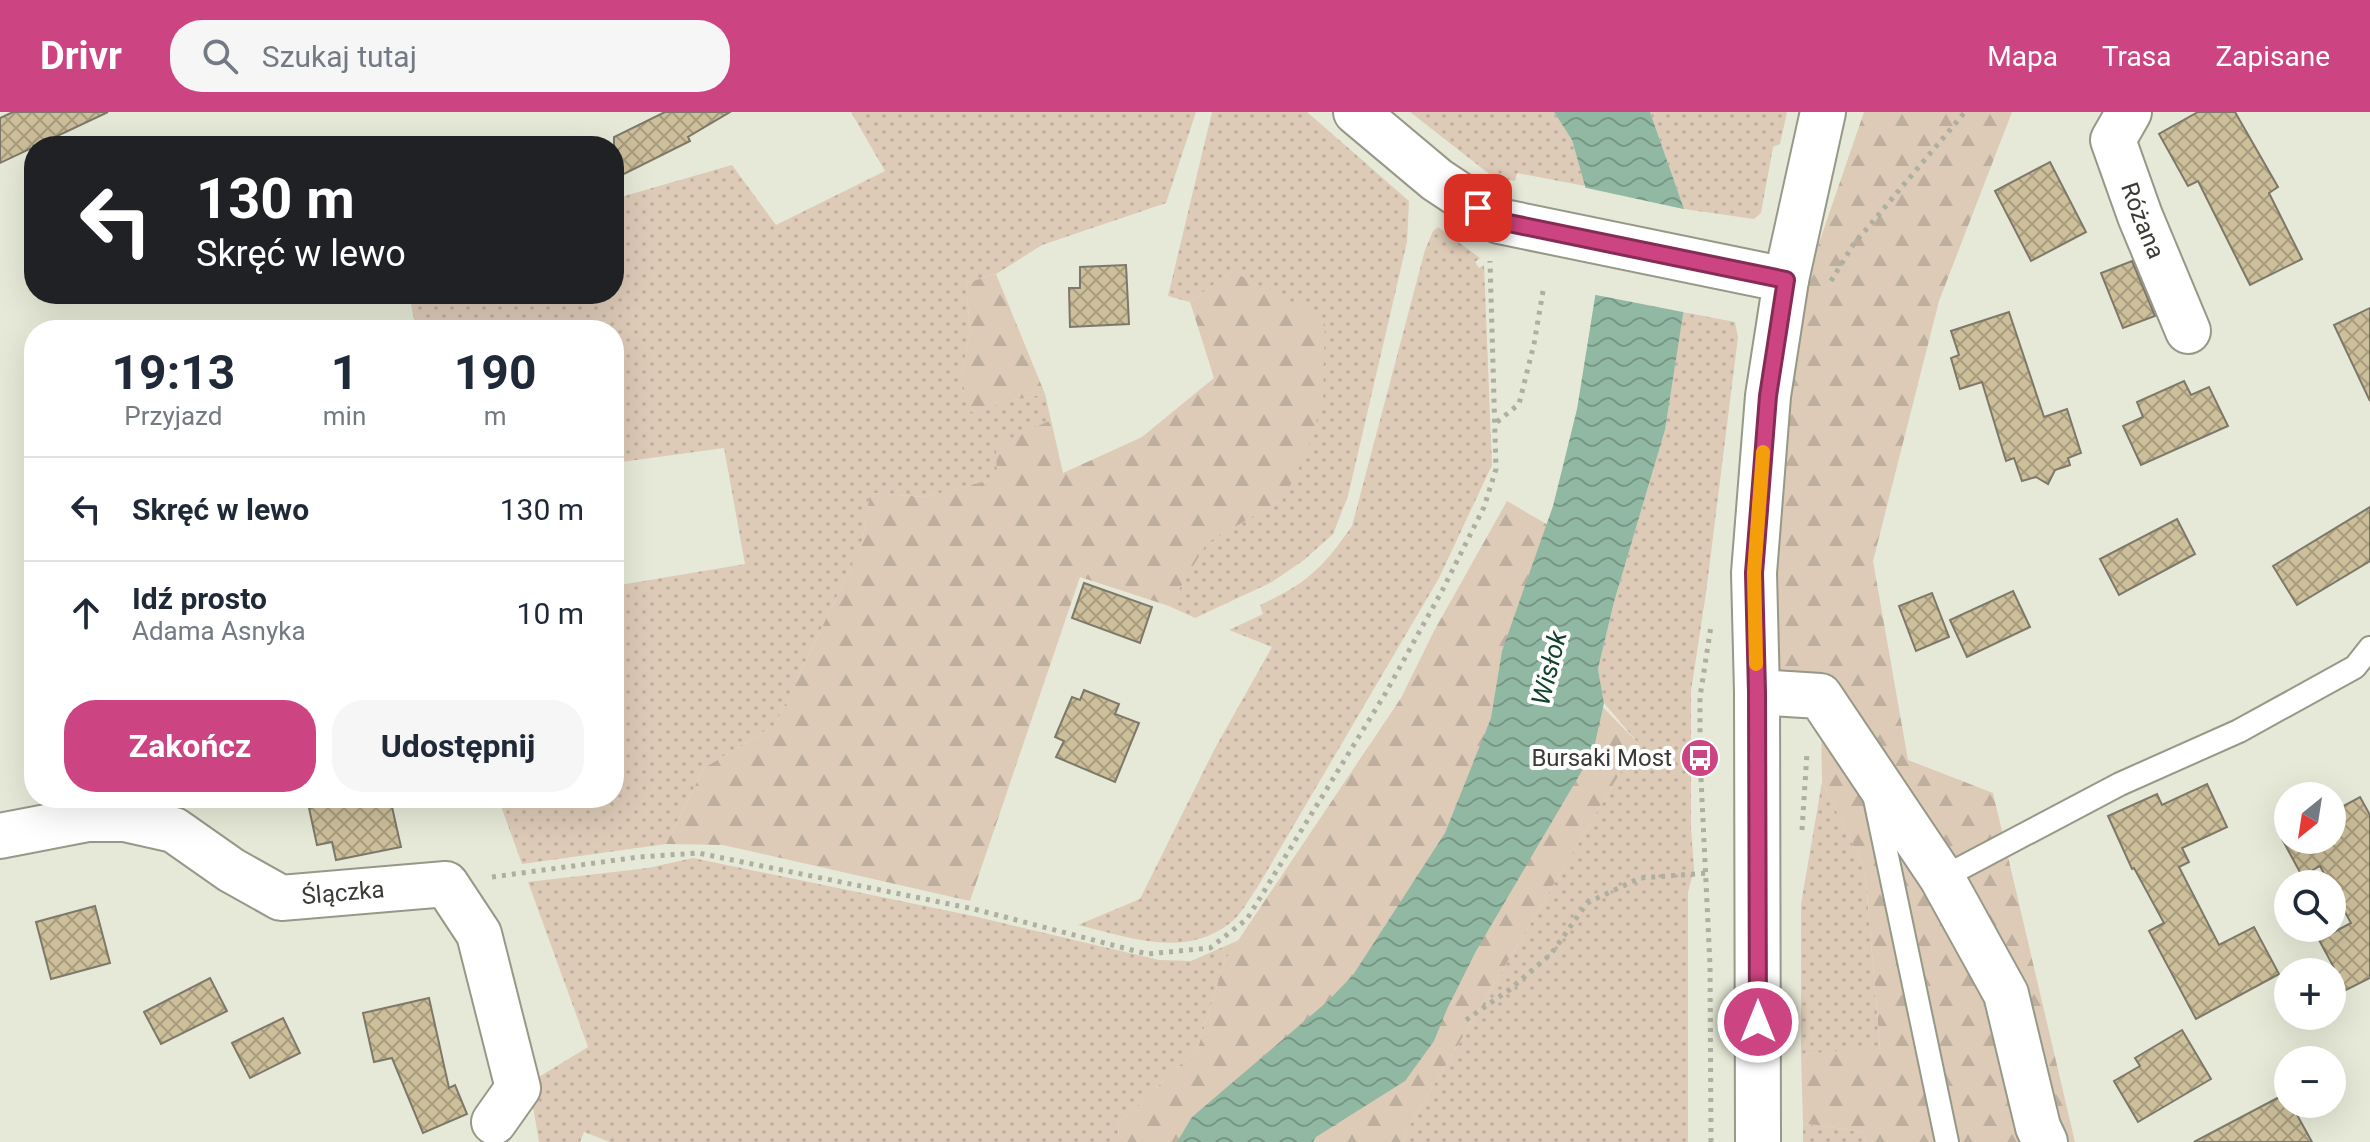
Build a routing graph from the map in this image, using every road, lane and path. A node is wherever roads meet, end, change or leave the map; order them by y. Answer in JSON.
{"nodes":[{"id":1,"x":1356,"y":112,"type":"edge"},
{"id":2,"x":1823,"y":112,"type":"edge"},
{"id":3,"x":1965,"y":112,"type":"edge"},
{"id":4,"x":2129,"y":112,"type":"edge"},
{"id":5,"x":1499,"y":221,"type":"junction"},
{"id":6,"x":1786,"y":282,"type":"junction"},
{"id":7,"x":1543,"y":291,"type":"dead end"},
{"id":8,"x":2188,"y":331,"type":"dead end"},
{"id":9,"x":1496,"y":422,"type":"junction"},
{"id":10,"x":1712,"y":619,"type":"dead end"},
{"id":11,"x":2370,"y":648,"type":"edge"},
{"id":12,"x":1757,"y":692,"type":"junction"},
{"id":13,"x":1869,"y":766,"type":"junction"},
{"id":14,"x":0,"y":836,"type":"edge"},
{"id":15,"x":1707,"y":873,"type":"junction"},
{"id":16,"x":1942,"y":878,"type":"junction"},
{"id":17,"x":446,"y":884,"type":"junction"},
{"id":18,"x":1466,"y":1020,"type":"dead end"},
{"id":19,"x":494,"y":1122,"type":"dead end"},
{"id":20,"x":1711,"y":1142,"type":"edge"},
{"id":21,"x":1758,"y":1142,"type":"edge"},
{"id":22,"x":1947,"y":1142,"type":"edge"},
{"id":23,"x":2045,"y":1142,"type":"edge"}],
"edges":[{"from":1,"to":5,"type":"street"},
{"from":2,"to":6,"type":"street"},
{"from":3,"to":6,"type":"path"},
{"from":4,"to":8,"type":"street","name":"Różana"},
{"from":5,"to":6,"type":"street"},
{"from":5,"to":9,"type":"path"},
{"from":6,"to":12,"type":"street"},
{"from":7,"to":9,"type":"path"},
{"from":9,"to":17,"type":"path"},
{"from":10,"to":15,"type":"path"},
{"from":11,"to":16,"type":"lane"},
{"from":12,"to":13,"type":"street"},
{"from":12,"to":21,"type":"street"},
{"from":13,"to":16,"type":"street"},
{"from":13,"to":22,"type":"lane"},
{"from":14,"to":17,"type":"street","name":"Ślączka"},
{"from":15,"to":18,"type":"path"},
{"from":15,"to":20,"type":"path"},
{"from":16,"to":23,"type":"street"},
{"from":17,"to":19,"type":"street"}]}
